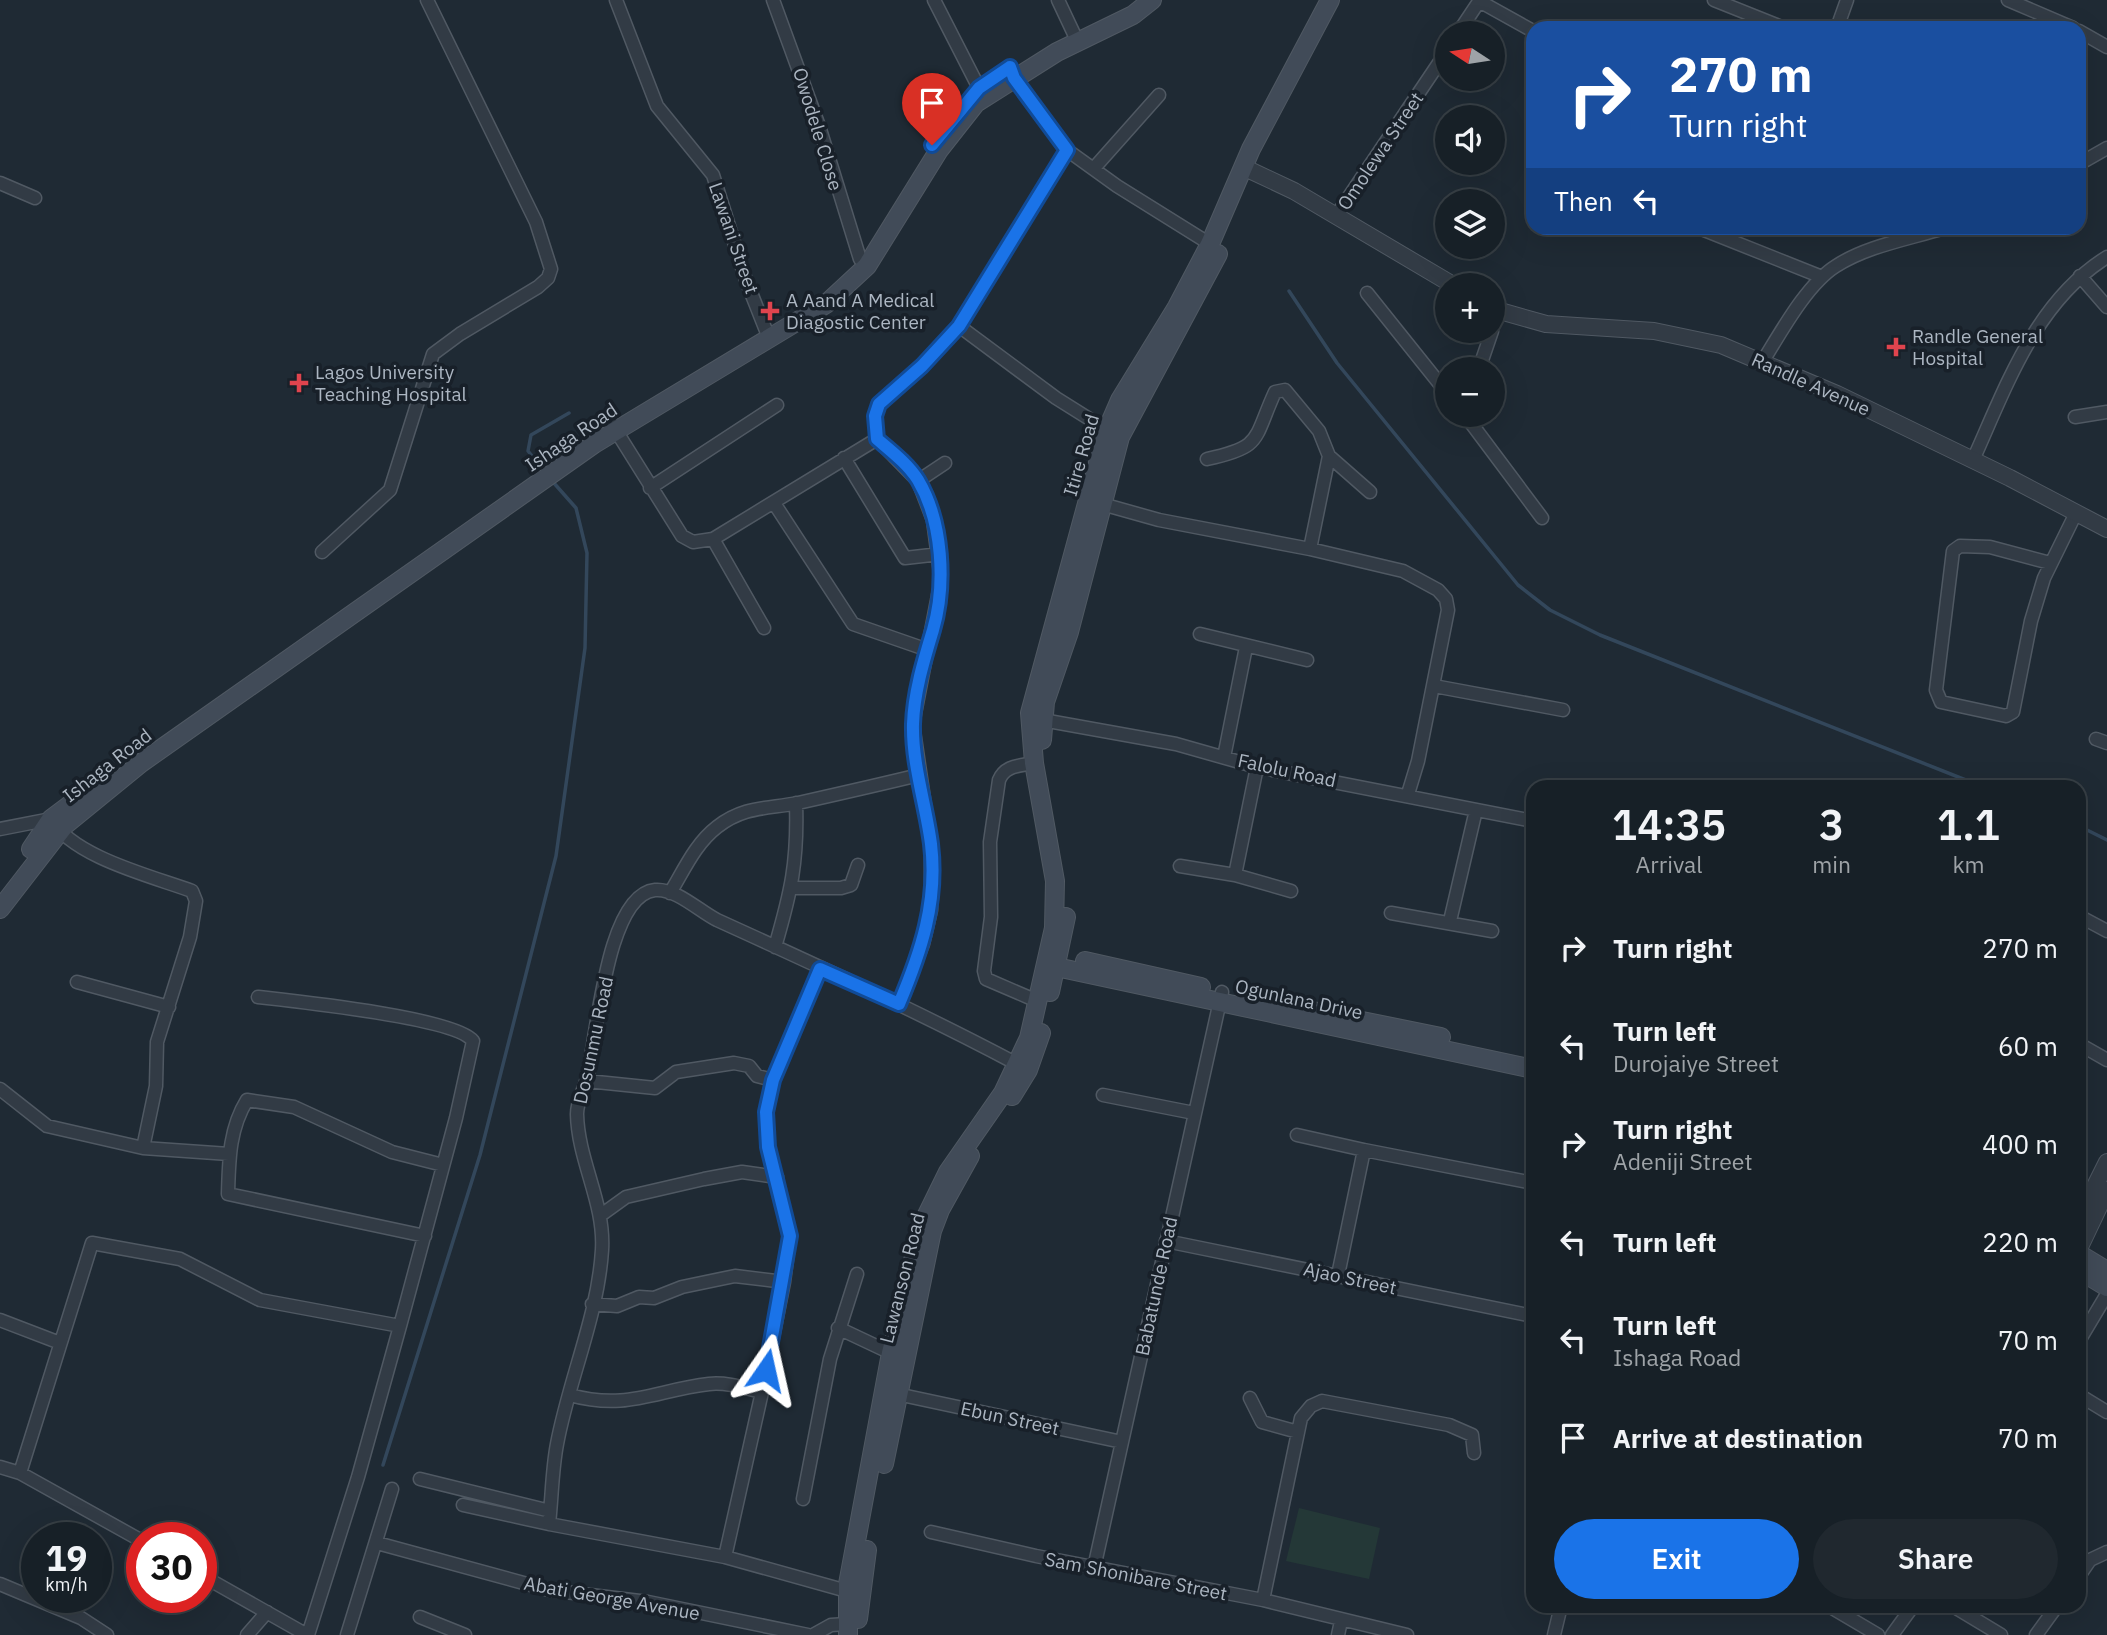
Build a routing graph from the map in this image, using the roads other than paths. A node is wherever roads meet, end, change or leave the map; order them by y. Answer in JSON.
{"nodes":[{"id":1,"x":427,"y":0,"type":"edge"},
{"id":2,"x":617,"y":0,"type":"edge"},
{"id":3,"x":774,"y":0,"type":"edge"},
{"id":4,"x":934,"y":0,"type":"edge"},
{"id":5,"x":1058,"y":0,"type":"edge"},
{"id":6,"x":1143,"y":0,"type":"edge"},
{"id":7,"x":1152,"y":0,"type":"edge"},
{"id":8,"x":1330,"y":0,"type":"edge"},
{"id":9,"x":1342,"y":0,"type":"edge"},
{"id":10,"x":1480,"y":0,"type":"edge"},
{"id":11,"x":1714,"y":0,"type":"edge"},
{"id":12,"x":1847,"y":0,"type":"edge"},
{"id":13,"x":2008,"y":0,"type":"edge"},
{"id":14,"x":1466,"y":21,"type":"edge"},
{"id":15,"x":1766,"y":21,"type":"edge"},
{"id":16,"x":1840,"y":21,"type":"edge"},
{"id":17,"x":2057,"y":21,"type":"edge"},
{"id":18,"x":1526,"y":27,"type":"edge"},
{"id":19,"x":1074,"y":34,"type":"junction"},
{"id":20,"x":2086,"y":35,"type":"edge"},
{"id":21,"x":2107,"y":47,"type":"edge"},
{"id":22,"x":1435,"y":69,"type":"edge"},
{"id":23,"x":1012,"y":73,"type":"junction"},
{"id":24,"x":979,"y":88,"type":"junction"},
{"id":25,"x":1159,"y":95,"type":"dead end"},
{"id":26,"x":2107,"y":148,"type":"edge"},
{"id":27,"x":1067,"y":150,"type":"junction"},
{"id":28,"x":2086,"y":160,"type":"edge"},
{"id":29,"x":1095,"y":167,"type":"junction"},
{"id":30,"x":1248,"y":169,"type":"junction"},
{"id":31,"x":0,"y":183,"type":"edge"},
{"id":32,"x":35,"y":198,"type":"dead end"},
{"id":33,"x":1336,"y":216,"type":"junction"},
{"id":34,"x":1717,"y":235,"type":"edge"},
{"id":35,"x":1914,"y":235,"type":"edge"},
{"id":36,"x":1210,"y":244,"type":"junction"},
{"id":37,"x":2107,"y":257,"type":"edge"},
{"id":38,"x":860,"y":259,"type":"junction"},
{"id":39,"x":1435,"y":274,"type":"edge"},
{"id":40,"x":2080,"y":276,"type":"junction"},
{"id":41,"x":1822,"y":277,"type":"junction"},
{"id":42,"x":1367,"y":293,"type":"dead end"},
{"id":43,"x":2107,"y":307,"type":"edge"},
{"id":44,"x":1505,"y":321,"type":"edge"},
{"id":45,"x":959,"y":326,"type":"junction"},
{"id":46,"x":767,"y":333,"type":"junction"},
{"id":47,"x":1763,"y":361,"type":"junction"},
{"id":48,"x":1435,"y":378,"type":"edge"},
{"id":49,"x":777,"y":405,"type":"dead end"},
{"id":50,"x":2107,"y":412,"type":"edge"},
{"id":51,"x":2075,"y":417,"type":"dead end"},
{"id":52,"x":613,"y":426,"type":"junction"},
{"id":53,"x":1474,"y":427,"type":"edge"},
{"id":54,"x":1107,"y":430,"type":"junction"},
{"id":55,"x":877,"y":439,"type":"junction"},
{"id":56,"x":1329,"y":456,"type":"junction"},
{"id":57,"x":844,"y":458,"type":"junction"},
{"id":58,"x":1207,"y":459,"type":"dead end"},
{"id":59,"x":1973,"y":460,"type":"junction"},
{"id":60,"x":945,"y":463,"type":"dead end"},
{"id":61,"x":918,"y":481,"type":"junction"},
{"id":62,"x":650,"y":488,"type":"junction"},
{"id":63,"x":1370,"y":492,"type":"dead end"},
{"id":64,"x":774,"y":503,"type":"junction"},
{"id":65,"x":1102,"y":504,"type":"junction"},
{"id":66,"x":2076,"y":513,"type":"junction"},
{"id":67,"x":1542,"y":518,"type":"dead end"},
{"id":68,"x":2107,"y":530,"type":"edge"},
{"id":69,"x":713,"y":539,"type":"junction"},
{"id":70,"x":1310,"y":548,"type":"junction"},
{"id":71,"x":322,"y":552,"type":"dead end"},
{"id":72,"x":940,"y":554,"type":"junction"},
{"id":73,"x":2050,"y":563,"type":"junction"},
{"id":74,"x":764,"y":628,"type":"dead end"},
{"id":75,"x":1200,"y":634,"type":"dead end"},
{"id":76,"x":1246,"y":647,"type":"junction"},
{"id":77,"x":925,"y":649,"type":"junction"},
{"id":78,"x":1307,"y":660,"type":"dead end"},
{"id":79,"x":1434,"y":686,"type":"junction"},
{"id":80,"x":1563,"y":710,"type":"dead end"},
{"id":81,"x":1036,"y":719,"type":"junction"},
{"id":82,"x":1224,"y":757,"type":"junction"},
{"id":83,"x":1034,"y":763,"type":"junction"},
{"id":84,"x":1256,"y":767,"type":"junction"},
{"id":85,"x":919,"y":775,"type":"junction"},
{"id":86,"x":1408,"y":794,"type":"junction"},
{"id":87,"x":796,"y":803,"type":"junction"},
{"id":88,"x":1476,"y":810,"type":"junction"},
{"id":89,"x":1526,"y":820,"type":"edge"},
{"id":90,"x":55,"y":825,"type":"junction"},
{"id":91,"x":0,"y":829,"type":"edge"},
{"id":92,"x":858,"y":865,"type":"dead end"},
{"id":93,"x":1180,"y":866,"type":"dead end"},
{"id":94,"x":1236,"y":875,"type":"junction"},
{"id":95,"x":793,"y":888,"type":"junction"},
{"id":96,"x":1291,"y":891,"type":"dead end"},
{"id":97,"x":670,"y":893,"type":"junction"},
{"id":98,"x":0,"y":896,"type":"edge"},
{"id":99,"x":0,"y":909,"type":"edge"},
{"id":100,"x":1391,"y":913,"type":"dead end"},
{"id":101,"x":2086,"y":920,"type":"edge"},
{"id":102,"x":1450,"y":921,"type":"junction"},
{"id":103,"x":1492,"y":931,"type":"dead end"},
{"id":104,"x":2107,"y":931,"type":"edge"},
{"id":105,"x":775,"y":947,"type":"junction"},
{"id":106,"x":1051,"y":961,"type":"junction"},
{"id":107,"x":820,"y":969,"type":"junction"},
{"id":108,"x":77,"y":982,"type":"dead end"},
{"id":109,"x":258,"y":997,"type":"dead end"},
{"id":110,"x":1220,"y":998,"type":"junction"},
{"id":111,"x":1038,"y":1000,"type":"junction"},
{"id":112,"x":899,"y":1004,"type":"junction"},
{"id":113,"x":169,"y":1007,"type":"junction"},
{"id":114,"x":2086,"y":1048,"type":"edge"},
{"id":115,"x":1526,"y":1056,"type":"edge"},
{"id":116,"x":2107,"y":1060,"type":"edge"},
{"id":117,"x":1017,"y":1064,"type":"junction"},
{"id":118,"x":1526,"y":1067,"type":"edge"},
{"id":119,"x":773,"y":1080,"type":"junction"},
{"id":120,"x":587,"y":1081,"type":"junction"},
{"id":121,"x":0,"y":1090,"type":"edge"},
{"id":122,"x":1103,"y":1095,"type":"dead end"},
{"id":123,"x":1194,"y":1113,"type":"junction"},
{"id":124,"x":1297,"y":1135,"type":"dead end"},
{"id":125,"x":143,"y":1148,"type":"junction"},
{"id":126,"x":1364,"y":1150,"type":"junction"},
{"id":127,"x":229,"y":1154,"type":"junction"},
{"id":128,"x":2107,"y":1162,"type":"edge"},
{"id":129,"x":443,"y":1165,"type":"junction"},
{"id":130,"x":777,"y":1177,"type":"junction"},
{"id":131,"x":1526,"y":1181,"type":"edge"},
{"id":132,"x":2107,"y":1189,"type":"edge"},
{"id":133,"x":2086,"y":1204,"type":"edge"},
{"id":134,"x":601,"y":1215,"type":"junction"},
{"id":135,"x":2086,"y":1234,"type":"edge"},
{"id":136,"x":425,"y":1236,"type":"junction"},
{"id":137,"x":1166,"y":1241,"type":"junction"},
{"id":138,"x":2086,"y":1258,"type":"edge"},
{"id":139,"x":2107,"y":1271,"type":"edge"},
{"id":140,"x":2086,"y":1274,"type":"edge"},
{"id":141,"x":857,"y":1275,"type":"dead end"},
{"id":142,"x":1338,"y":1275,"type":"junction"},
{"id":143,"x":784,"y":1282,"type":"junction"},
{"id":144,"x":914,"y":1284,"type":"junction"},
{"id":145,"x":2107,"y":1287,"type":"edge"},
{"id":146,"x":2107,"y":1294,"type":"edge"},
{"id":147,"x":592,"y":1304,"type":"junction"},
{"id":148,"x":1526,"y":1315,"type":"edge"},
{"id":149,"x":0,"y":1320,"type":"edge"},
{"id":150,"x":400,"y":1326,"type":"junction"},
{"id":151,"x":838,"y":1328,"type":"junction"},
{"id":152,"x":2086,"y":1329,"type":"edge"},
{"id":153,"x":60,"y":1343,"type":"junction"},
{"id":154,"x":891,"y":1353,"type":"junction"},
{"id":155,"x":762,"y":1392,"type":"junction"},
{"id":156,"x":897,"y":1394,"type":"junction"},
{"id":157,"x":570,"y":1395,"type":"junction"},
{"id":158,"x":1250,"y":1398,"type":"dead end"},
{"id":159,"x":2086,"y":1399,"type":"edge"},
{"id":160,"x":2107,"y":1412,"type":"edge"},
{"id":161,"x":1298,"y":1432,"type":"junction"},
{"id":162,"x":1122,"y":1442,"type":"junction"},
{"id":163,"x":1474,"y":1453,"type":"dead end"},
{"id":164,"x":0,"y":1467,"type":"edge"},
{"id":165,"x":20,"y":1473,"type":"junction"},
{"id":166,"x":420,"y":1479,"type":"dead end"},
{"id":167,"x":392,"y":1489,"type":"dead end"},
{"id":168,"x":803,"y":1499,"type":"dead end"},
{"id":169,"x":463,"y":1505,"type":"dead end"},
{"id":170,"x":550,"y":1512,"type":"junction"},
{"id":171,"x":126,"y":1532,"type":"edge"},
{"id":172,"x":931,"y":1532,"type":"dead end"},
{"id":173,"x":377,"y":1543,"type":"junction"},
{"id":174,"x":2107,"y":1552,"type":"edge"},
{"id":175,"x":725,"y":1557,"type":"junction"},
{"id":176,"x":2086,"y":1566,"type":"edge"},
{"id":177,"x":1094,"y":1568,"type":"junction"},
{"id":178,"x":0,"y":1584,"type":"edge"},
{"id":179,"x":217,"y":1584,"type":"edge"},
{"id":180,"x":847,"y":1591,"type":"junction"},
{"id":181,"x":1263,"y":1600,"type":"junction"},
{"id":182,"x":267,"y":1612,"type":"junction"},
{"id":183,"x":1559,"y":1613,"type":"edge"},
{"id":184,"x":1841,"y":1613,"type":"edge"},
{"id":185,"x":1908,"y":1613,"type":"edge"},
{"id":186,"x":1965,"y":1613,"type":"edge"},
{"id":187,"x":2052,"y":1613,"type":"edge"},
{"id":188,"x":420,"y":1617,"type":"dead end"},
{"id":189,"x":1341,"y":1621,"type":"junction"},
{"id":190,"x":851,"y":1631,"type":"edge"},
{"id":191,"x":107,"y":1635,"type":"edge"},
{"id":192,"x":247,"y":1635,"type":"edge"},
{"id":193,"x":308,"y":1635,"type":"edge"},
{"id":194,"x":347,"y":1635,"type":"edge"},
{"id":195,"x":466,"y":1635,"type":"edge"},
{"id":196,"x":811,"y":1635,"type":"edge"},
{"id":197,"x":1338,"y":1635,"type":"edge"},
{"id":198,"x":1407,"y":1635,"type":"edge"},
{"id":199,"x":1554,"y":1635,"type":"edge"},
{"id":200,"x":1878,"y":1635,"type":"edge"},
{"id":201,"x":1892,"y":1635,"type":"edge"},
{"id":202,"x":2000,"y":1635,"type":"edge"},
{"id":203,"x":2036,"y":1635,"type":"edge"}],
"edges":[{"from":1,"to":71,"type":"street"},
{"from":2,"to":46,"type":"street","name":"Lawani Street"},
{"from":3,"to":38,"type":"street","name":"Owodele Close"},
{"from":4,"to":24,"type":"street"},
{"from":5,"to":19,"type":"street"},
{"from":6,"to":19,"type":"main road","name":"Ishaga Road"},
{"from":7,"to":23,"type":"main road","name":"Ishaga Road"},
{"from":8,"to":30,"type":"main road","name":"Itire Road"},
{"from":9,"to":30,"type":"main road","name":"Itire Road"},
{"from":10,"to":14,"type":"street"},
{"from":10,"to":18,"type":"street"},
{"from":11,"to":15,"type":"street"},
{"from":12,"to":16,"type":"street"},
{"from":13,"to":17,"type":"street"},
{"from":19,"to":23,"type":"main road","name":"Ishaga Road"},
{"from":20,"to":21,"type":"street"},
{"from":22,"to":33,"type":"street","name":"Omolewa Street"},
{"from":23,"to":24,"type":"main road","name":"Ishaga Road"},
{"from":23,"to":27,"type":"street"},
{"from":23,"to":52,"type":"main road","name":"Ishaga Road"},
{"from":24,"to":38,"type":"main road","name":"Ishaga Road"},
{"from":25,"to":29,"type":"street"},
{"from":26,"to":28,"type":"street"},
{"from":27,"to":29,"type":"street"},
{"from":27,"to":45,"type":"street"},
{"from":29,"to":36,"type":"street"},
{"from":30,"to":33,"type":"street"},
{"from":30,"to":36,"type":"main road","name":"Itire Road"},
{"from":30,"to":65,"type":"main road","name":"Itire Road"},
{"from":31,"to":32,"type":"street"},
{"from":33,"to":39,"type":"street"},
{"from":34,"to":41,"type":"street"},
{"from":35,"to":41,"type":"street"},
{"from":36,"to":54,"type":"main road","name":"Itire Road"},
{"from":37,"to":40,"type":"street"},
{"from":38,"to":46,"type":"main road","name":"Ishaga Road"},
{"from":40,"to":43,"type":"street"},
{"from":40,"to":59,"type":"street"},
{"from":41,"to":47,"type":"street"},
{"from":42,"to":48,"type":"street"},
{"from":44,"to":47,"type":"street","name":"Randle Avenue"},
{"from":45,"to":54,"type":"street"},
{"from":45,"to":55,"type":"street"},
{"from":46,"to":52,"type":"main road","name":"Ishaga Road"},
{"from":47,"to":59,"type":"street","name":"Randle Avenue"},
{"from":49,"to":62,"type":"street"},
{"from":50,"to":51,"type":"street"},
{"from":52,"to":62,"type":"street"},
{"from":52,"to":90,"type":"main road","name":"Ishaga Road"},
{"from":53,"to":67,"type":"street"},
{"from":54,"to":81,"type":"main road","name":"Itire Road"},
{"from":55,"to":57,"type":"street"},
{"from":55,"to":61,"type":"street"},
{"from":56,"to":58,"type":"street"},
{"from":56,"to":63,"type":"street"},
{"from":56,"to":70,"type":"street"},
{"from":57,"to":64,"type":"street"},
{"from":57,"to":72,"type":"street"},
{"from":59,"to":66,"type":"street","name":"Randle Avenue"},
{"from":60,"to":61,"type":"street"},
{"from":61,"to":72,"type":"street"},
{"from":62,"to":69,"type":"street"},
{"from":64,"to":69,"type":"street"},
{"from":64,"to":77,"type":"street"},
{"from":65,"to":70,"type":"street"},
{"from":65,"to":81,"type":"main road","name":"Itire Road"},
{"from":66,"to":68,"type":"street","name":"Randle Avenue"},
{"from":66,"to":73,"type":"street"},
{"from":69,"to":74,"type":"street"},
{"from":70,"to":79,"type":"street"},
{"from":72,"to":77,"type":"street"},
{"from":73,"to":73,"type":"street"},
{"from":75,"to":76,"type":"street"},
{"from":76,"to":78,"type":"street"},
{"from":76,"to":82,"type":"street"},
{"from":77,"to":85,"type":"street"},
{"from":79,"to":80,"type":"street"},
{"from":79,"to":86,"type":"street"},
{"from":81,"to":82,"type":"street","name":"Falolu Road"},
{"from":81,"to":83,"type":"main road","name":"Itire Road"},
{"from":81,"to":106,"type":"main road","name":"Itire Road"},
{"from":82,"to":84,"type":"street","name":"Falolu Road"},
{"from":83,"to":106,"type":"main road","name":"Itire Road"},
{"from":83,"to":111,"type":"street"},
{"from":84,"to":86,"type":"street","name":"Falolu Road"},
{"from":84,"to":94,"type":"street"},
{"from":85,"to":87,"type":"street"},
{"from":85,"to":112,"type":"street"},
{"from":86,"to":88,"type":"street","name":"Falolu Road"},
{"from":87,"to":95,"type":"street"},
{"from":87,"to":97,"type":"street"},
{"from":88,"to":89,"type":"street","name":"Falolu Road"},
{"from":88,"to":102,"type":"street"},
{"from":90,"to":91,"type":"street"},
{"from":90,"to":98,"type":"main road","name":"Ishaga Road"},
{"from":90,"to":99,"type":"main road","name":"Ishaga Road"},
{"from":90,"to":113,"type":"street"},
{"from":92,"to":95,"type":"street"},
{"from":93,"to":94,"type":"street"},
{"from":94,"to":96,"type":"street"},
{"from":95,"to":105,"type":"street"},
{"from":97,"to":105,"type":"street"},
{"from":97,"to":120,"type":"street","name":"Dosunmu Road"},
{"from":100,"to":102,"type":"street"},
{"from":101,"to":104,"type":"street"},
{"from":102,"to":103,"type":"street"},
{"from":105,"to":107,"type":"street"},
{"from":106,"to":110,"type":"main road","name":"Ogunlana Drive"},
{"from":106,"to":111,"type":"main road","name":"Lawanson Road"},
{"from":106,"to":144,"type":"main road","name":"Lawanson Road"},
{"from":107,"to":112,"type":"street"},
{"from":107,"to":119,"type":"street"},
{"from":108,"to":113,"type":"street"},
{"from":109,"to":129,"type":"street"},
{"from":110,"to":115,"type":"main road","name":"Ogunlana Drive"},
{"from":110,"to":118,"type":"main road","name":"Ogunlana Drive"},
{"from":110,"to":123,"type":"street","name":"Babatunde Road"},
{"from":111,"to":117,"type":"main road","name":"Lawanson Road"},
{"from":112,"to":117,"type":"street"},
{"from":113,"to":125,"type":"street"},
{"from":114,"to":116,"type":"street"},
{"from":117,"to":144,"type":"main road","name":"Lawanson Road"},
{"from":119,"to":120,"type":"street"},
{"from":119,"to":130,"type":"street"},
{"from":120,"to":134,"type":"street","name":"Dosunmu Road"},
{"from":121,"to":125,"type":"street"},
{"from":122,"to":123,"type":"street"},
{"from":123,"to":137,"type":"street","name":"Babatunde Road"},
{"from":124,"to":126,"type":"street"},
{"from":125,"to":127,"type":"street"},
{"from":126,"to":131,"type":"street"},
{"from":126,"to":142,"type":"street"},
{"from":127,"to":129,"type":"street"},
{"from":127,"to":136,"type":"street"},
{"from":128,"to":133,"type":"street"},
{"from":129,"to":136,"type":"street"},
{"from":130,"to":134,"type":"street"},
{"from":130,"to":143,"type":"street"},
{"from":132,"to":135,"type":"street"},
{"from":134,"to":147,"type":"street","name":"Dosunmu Road"},
{"from":136,"to":150,"type":"street"},
{"from":137,"to":142,"type":"street","name":"Ajao Street"},
{"from":137,"to":162,"type":"street","name":"Babatunde Road"},
{"from":138,"to":139,"type":"main road"},
{"from":140,"to":145,"type":"main road"},
{"from":141,"to":151,"type":"street"},
{"from":142,"to":148,"type":"street","name":"Ajao Street"},
{"from":143,"to":147,"type":"street"},
{"from":143,"to":155,"type":"street"},
{"from":144,"to":154,"type":"main road","name":"Lawanson Road"},
{"from":144,"to":156,"type":"main road","name":"Lawanson Road"},
{"from":146,"to":152,"type":"street"},
{"from":147,"to":157,"type":"street","name":"Dosunmu Road"},
{"from":149,"to":153,"type":"street"},
{"from":150,"to":153,"type":"street"},
{"from":150,"to":193,"type":"street"},
{"from":151,"to":154,"type":"street"},
{"from":151,"to":168,"type":"street"},
{"from":153,"to":165,"type":"street"},
{"from":154,"to":180,"type":"main road","name":"Lawanson Road"},
{"from":155,"to":157,"type":"street"},
{"from":155,"to":175,"type":"street"},
{"from":156,"to":162,"type":"street","name":"Ebun Street"},
{"from":156,"to":190,"type":"main road","name":"Lawanson Road"},
{"from":157,"to":170,"type":"street","name":"Dosunmu Road"},
{"from":158,"to":161,"type":"street"},
{"from":159,"to":160,"type":"street"},
{"from":161,"to":163,"type":"street"},
{"from":161,"to":181,"type":"street"},
{"from":162,"to":177,"type":"street","name":"Babatunde Road"},
{"from":164,"to":165,"type":"street"},
{"from":165,"to":171,"type":"street"},
{"from":166,"to":170,"type":"street"},
{"from":167,"to":173,"type":"street"},
{"from":169,"to":170,"type":"street"},
{"from":170,"to":175,"type":"street"},
{"from":172,"to":177,"type":"street","name":"Sam Shonibare Street"},
{"from":173,"to":194,"type":"street"},
{"from":173,"to":196,"type":"street","name":"Abati George Avenue"},
{"from":174,"to":176,"type":"street"},
{"from":175,"to":180,"type":"street"},
{"from":177,"to":181,"type":"street","name":"Sam Shonibare Street"},
{"from":178,"to":191,"type":"street"},
{"from":179,"to":182,"type":"street"},
{"from":180,"to":190,"type":"main road","name":"Lawanson Road"},
{"from":181,"to":189,"type":"street","name":"Sam Shonibare Street"},
{"from":182,"to":192,"type":"street"},
{"from":182,"to":193,"type":"street"},
{"from":183,"to":199,"type":"street"},
{"from":184,"to":200,"type":"street"},
{"from":185,"to":201,"type":"street"},
{"from":186,"to":202,"type":"street"},
{"from":187,"to":203,"type":"street"},
{"from":188,"to":195,"type":"street"},
{"from":189,"to":197,"type":"street"},
{"from":189,"to":198,"type":"street","name":"Sam Shonibare Street"},
{"from":190,"to":196,"type":"street"}]}
